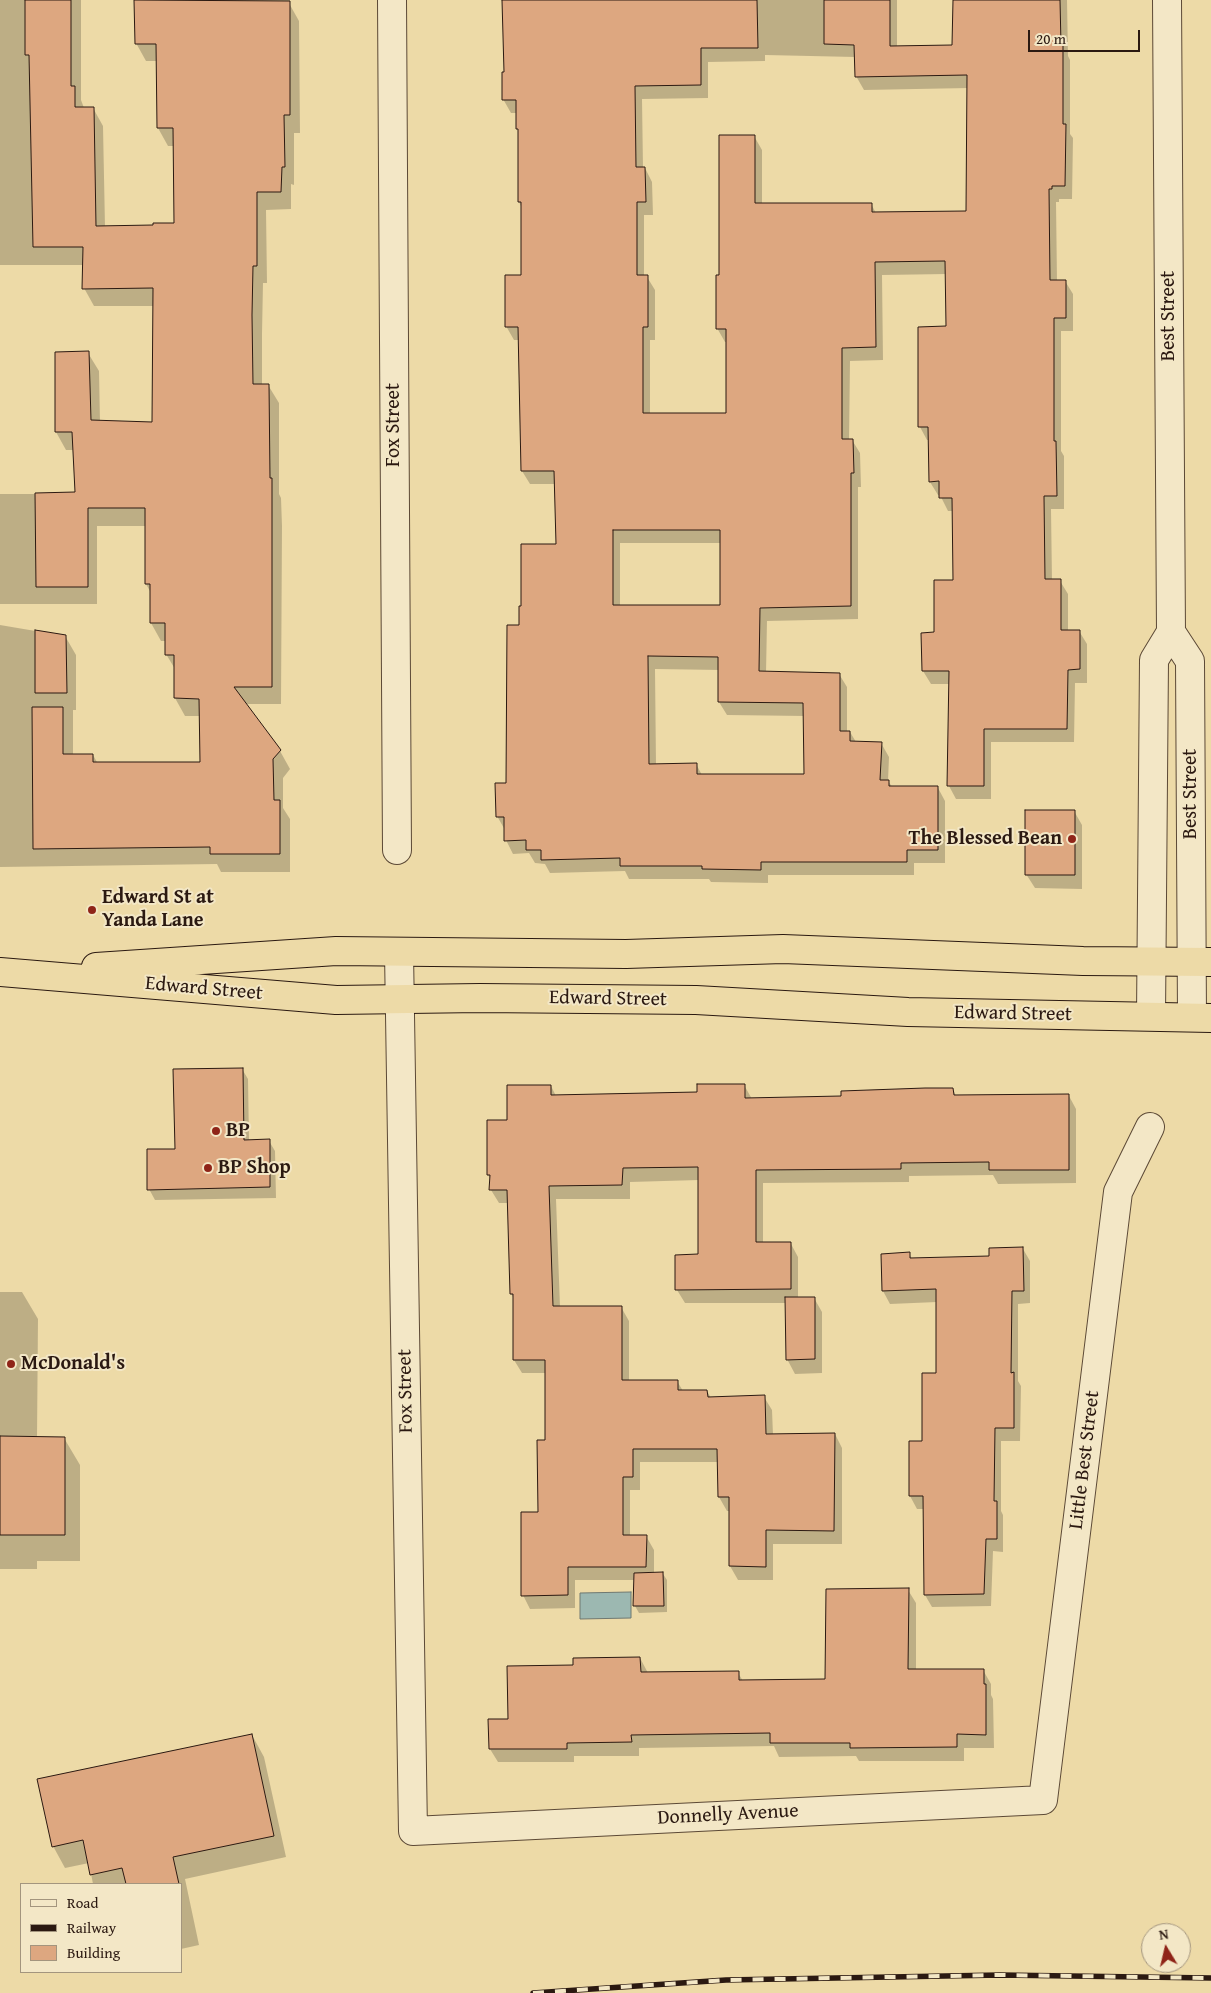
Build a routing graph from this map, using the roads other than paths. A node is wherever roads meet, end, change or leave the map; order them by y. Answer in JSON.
{"nodes":[{"id":1,"x":392,"y":0,"type":"edge"},
{"id":2,"x":1167,"y":0,"type":"edge"},
{"id":3,"x":1171,"y":632,"type":"junction"},
{"id":4,"x":396,"y":850,"type":"dead end"},
{"id":5,"x":399,"y":952,"type":"junction"},
{"id":6,"x":1151,"y":961,"type":"junction"},
{"id":7,"x":1201,"y":962,"type":"edge"},
{"id":8,"x":3,"y":972,"type":"edge"},
{"id":9,"x":399,"y":1000,"type":"junction"},
{"id":10,"x":1151,"y":1016,"type":"junction"},
{"id":11,"x":1202,"y":1018,"type":"edge"},
{"id":12,"x":1150,"y":1127,"type":"dead end"},
{"id":13,"x":1043,"y":1800,"type":"joint"},
{"id":14,"x":413,"y":1831,"type":"joint"}],
"edges":[{"from":1,"to":4,"type":"street","name":"Fox Street"},
{"from":2,"to":3,"type":"street","name":"Best Street"},
{"from":3,"to":6,"type":"street","name":"Best Street"},
{"from":3,"to":7,"type":"street","name":"Best Street"},
{"from":5,"to":6,"type":"highway","name":"Edward Street"},
{"from":5,"to":8,"type":"highway","name":"Edward Street"},
{"from":5,"to":9,"type":"street","name":"Fox Street"},
{"from":6,"to":7,"type":"highway","name":"Edward Street"},
{"from":6,"to":10,"type":"street","name":"Best Street"},
{"from":7,"to":11,"type":"street","name":"Best Street"},
{"from":8,"to":9,"type":"highway","name":"Edward Street"},
{"from":9,"to":10,"type":"highway","name":"Edward Street"},
{"from":9,"to":14,"type":"street","name":"Fox Street"},
{"from":10,"to":11,"type":"highway","name":"Edward Street"},
{"from":12,"to":13,"type":"street","name":"Little Best Street"},
{"from":13,"to":14,"type":"street","name":"Donnelly Avenue"}]}
